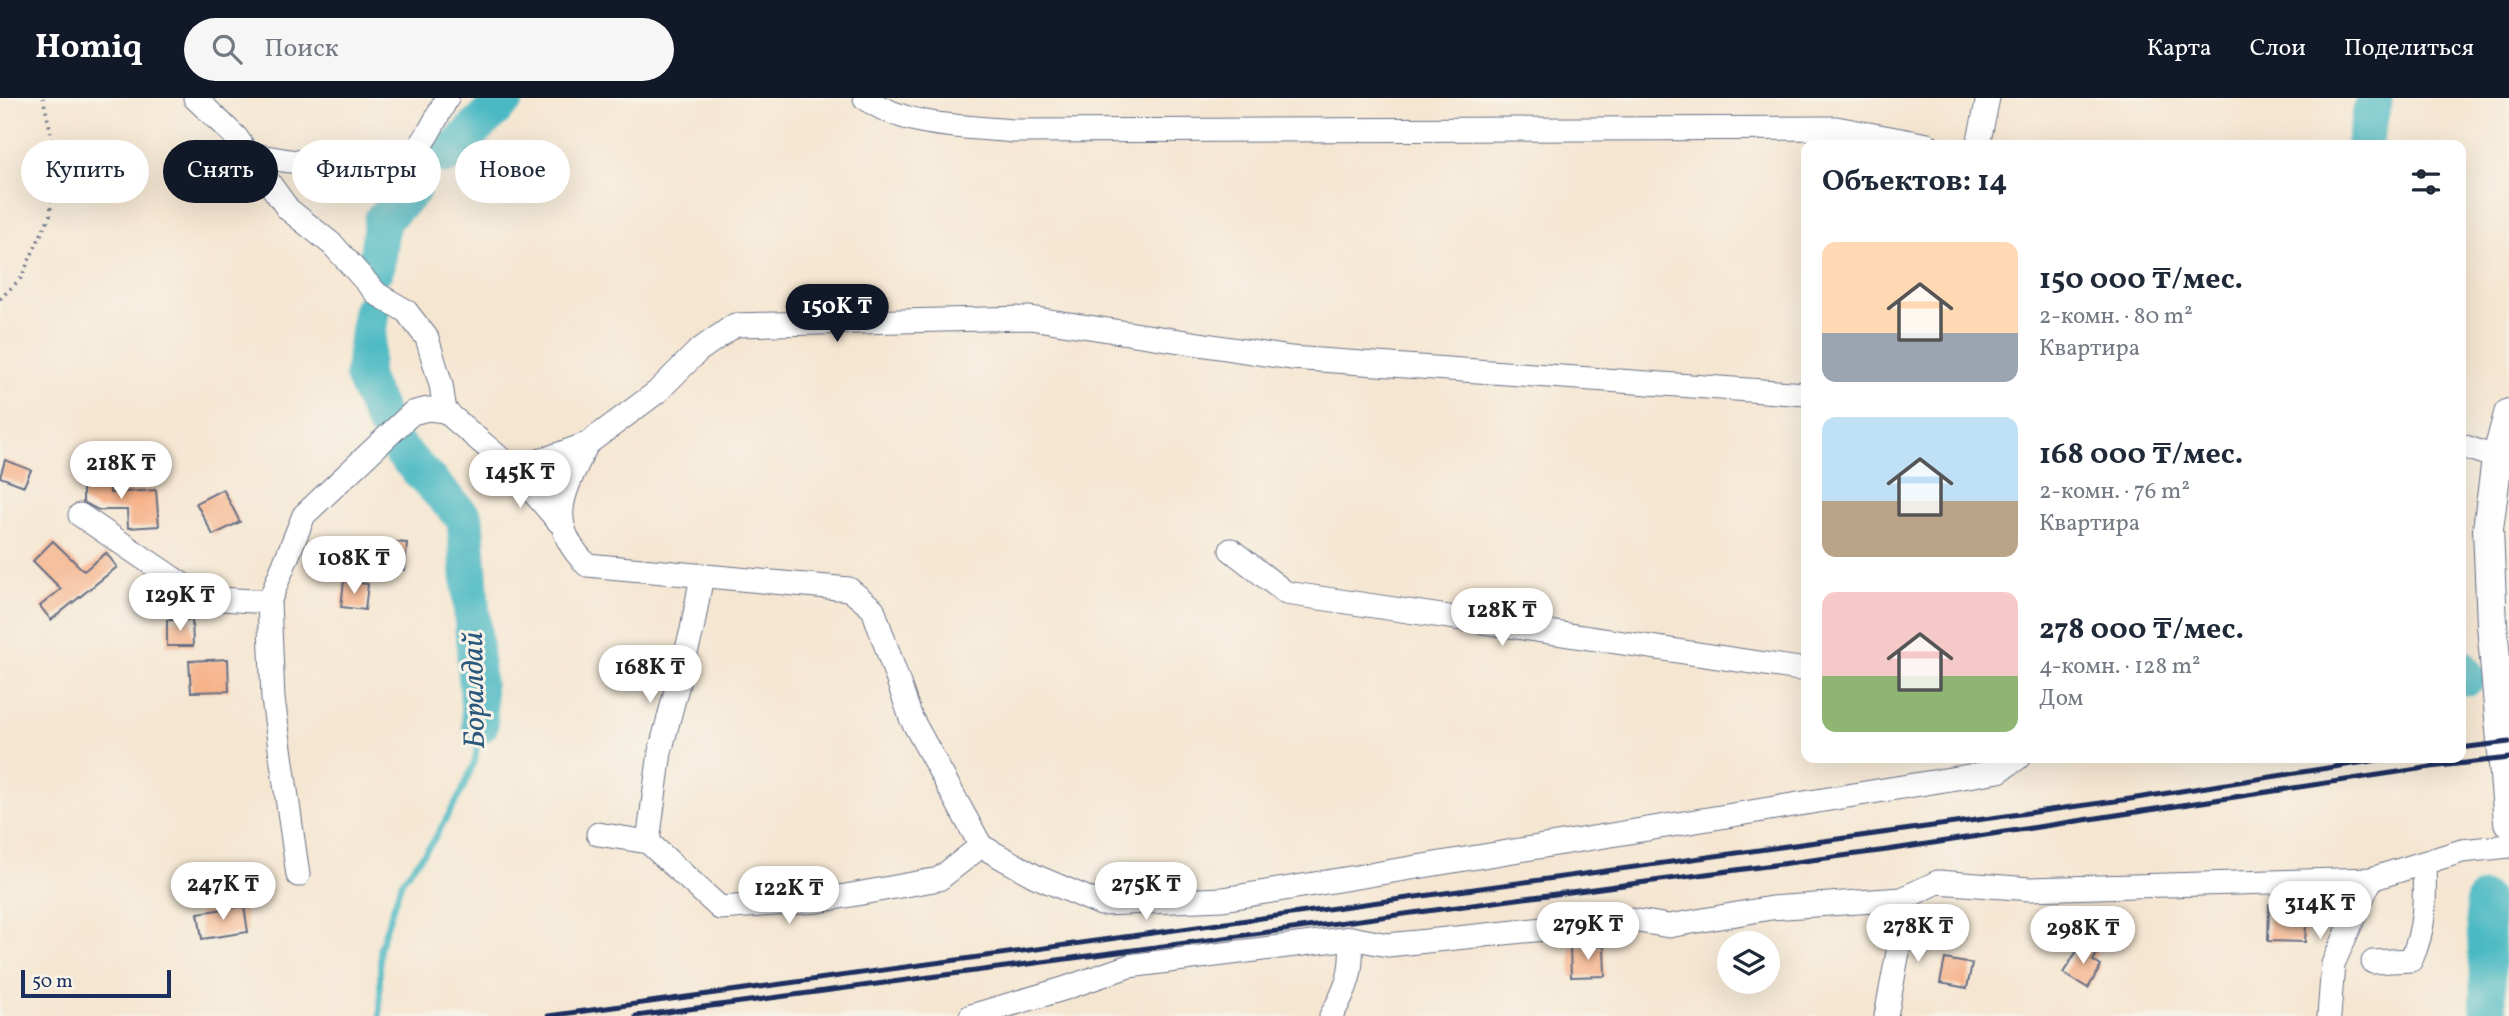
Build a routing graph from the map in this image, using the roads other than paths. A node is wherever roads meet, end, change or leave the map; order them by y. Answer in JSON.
{"nodes":[{"id":1,"x":195,"y":98,"type":"edge"},
{"id":2,"x":447,"y":98,"type":"edge"},
{"id":3,"x":865,"y":98,"type":"edge"},
{"id":4,"x":1988,"y":98,"type":"edge"},
{"id":5,"x":236,"y":140,"type":"edge"},
{"id":6,"x":1901,"y":140,"type":"edge"},
{"id":7,"x":1979,"y":140,"type":"edge"},
{"id":8,"x":278,"y":160,"type":"edge"},
{"id":9,"x":278,"y":195,"type":"edge"},
{"id":10,"x":1801,"y":394,"type":"edge"},
{"id":11,"x":445,"y":411,"type":"junction"},
{"id":12,"x":2509,"y":414,"type":"edge"},
{"id":13,"x":587,"y":444,"type":"junction"},
{"id":14,"x":2466,"y":448,"type":"edge"},
{"id":15,"x":2503,"y":461,"type":"edge"},
{"id":16,"x":514,"y":470,"type":"junction"},
{"id":17,"x":80,"y":515,"type":"dead end"},
{"id":18,"x":559,"y":522,"type":"junction"},
{"id":19,"x":1231,"y":550,"type":"dead end"},
{"id":20,"x":702,"y":575,"type":"junction"},
{"id":21,"x":269,"y":602,"type":"junction"},
{"id":22,"x":1801,"y":669,"type":"edge"},
{"id":23,"x":2011,"y":763,"type":"edge"},
{"id":24,"x":2509,"y":826,"type":"edge"},
{"id":25,"x":597,"y":834,"type":"dead end"},
{"id":26,"x":648,"y":842,"type":"junction"},
{"id":27,"x":981,"y":846,"type":"junction"},
{"id":28,"x":2424,"y":863,"type":"junction"},
{"id":29,"x":298,"y":876,"type":"dead end"},
{"id":30,"x":2371,"y":879,"type":"junction"},
{"id":31,"x":1902,"y":899,"type":"junction"},
{"id":32,"x":1351,"y":938,"type":"junction"},
{"id":33,"x":2373,"y":962,"type":"dead end"},
{"id":34,"x":971,"y":1016,"type":"edge"},
{"id":35,"x":1331,"y":1016,"type":"edge"},
{"id":36,"x":1886,"y":1016,"type":"edge"},
{"id":37,"x":2329,"y":1016,"type":"edge"}],
"edges":[{"from":1,"to":5,"type":"street"},
{"from":2,"to":8,"type":"street"},
{"from":3,"to":6,"type":"street"},
{"from":4,"to":7,"type":"street"},
{"from":9,"to":11,"type":"street"},
{"from":10,"to":13,"type":"street"},
{"from":11,"to":16,"type":"street"},
{"from":11,"to":21,"type":"street"},
{"from":12,"to":15,"type":"main road"},
{"from":13,"to":16,"type":"street"},
{"from":13,"to":18,"type":"street"},
{"from":14,"to":15,"type":"street"},
{"from":15,"to":24,"type":"main road"},
{"from":16,"to":18,"type":"street"},
{"from":17,"to":21,"type":"street"},
{"from":18,"to":20,"type":"street"},
{"from":19,"to":22,"type":"street"},
{"from":20,"to":26,"type":"street"},
{"from":20,"to":27,"type":"street"},
{"from":21,"to":29,"type":"street"},
{"from":23,"to":27,"type":"street"},
{"from":24,"to":28,"type":"street"},
{"from":25,"to":26,"type":"street"},
{"from":26,"to":27,"type":"street"},
{"from":28,"to":30,"type":"street"},
{"from":28,"to":33,"type":"street"},
{"from":30,"to":31,"type":"street"},
{"from":30,"to":37,"type":"street"},
{"from":31,"to":32,"type":"street"},
{"from":31,"to":36,"type":"street"},
{"from":32,"to":34,"type":"street"},
{"from":32,"to":35,"type":"street"}]}
